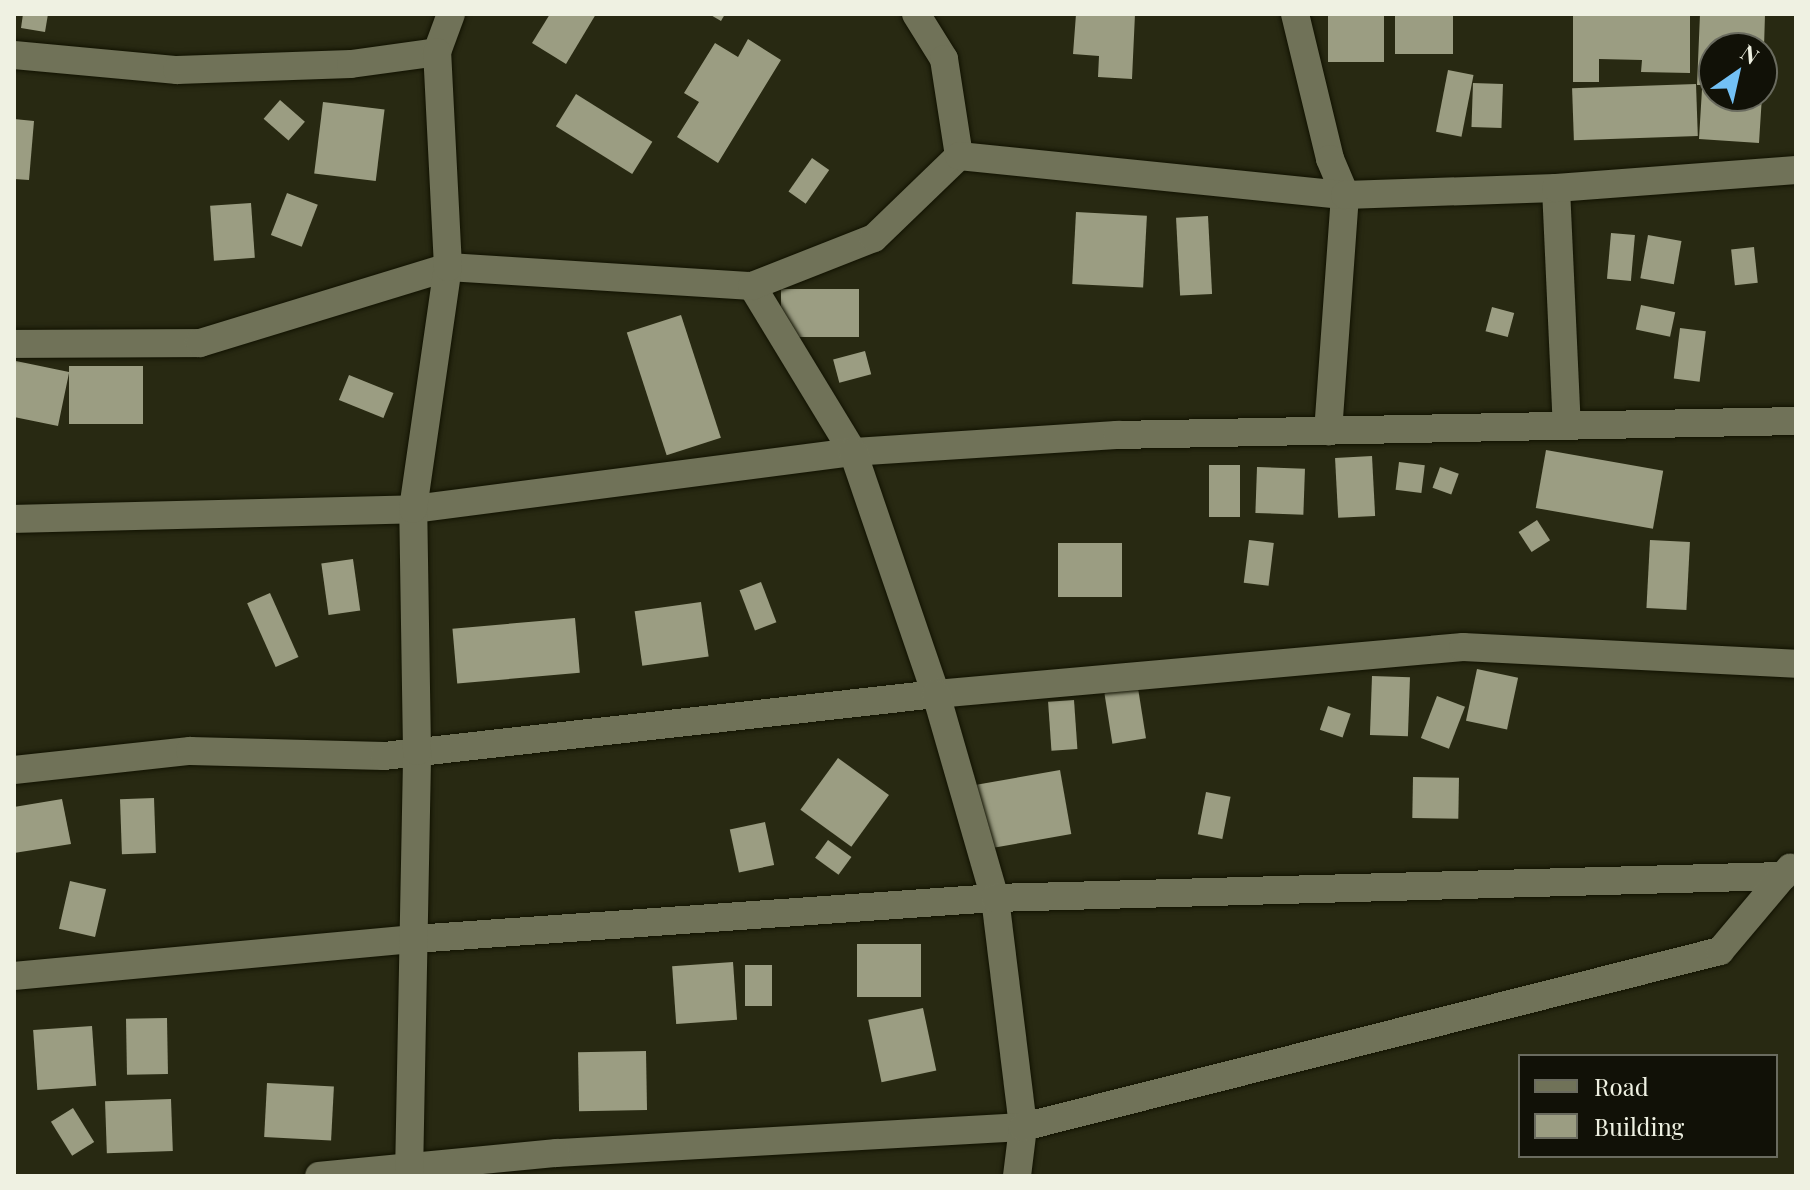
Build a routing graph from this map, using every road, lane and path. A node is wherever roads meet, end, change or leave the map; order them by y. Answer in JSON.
{"nodes":[{"id":1,"x":451,"y":14,"type":"edge"},
{"id":2,"x":916,"y":14,"type":"edge"},
{"id":3,"x":1295,"y":14,"type":"edge"},
{"id":4,"x":437,"y":52,"type":"junction"},
{"id":5,"x":14,"y":55,"type":"edge"},
{"id":6,"x":959,"y":156,"type":"junction"},
{"id":7,"x":1796,"y":170,"type":"edge"},
{"id":8,"x":1556,"y":188,"type":"junction"},
{"id":9,"x":1345,"y":195,"type":"junction"},
{"id":10,"x":448,"y":267,"type":"junction"},
{"id":11,"x":752,"y":286,"type":"junction"},
{"id":12,"x":14,"y":344,"type":"edge"},
{"id":13,"x":1796,"y":421,"type":"edge"},
{"id":14,"x":1567,"y":426,"type":"junction"},
{"id":15,"x":1328,"y":431,"type":"junction"},
{"id":16,"x":853,"y":452,"type":"junction"},
{"id":17,"x":413,"y":509,"type":"junction"},
{"id":18,"x":14,"y":519,"type":"edge"},
{"id":19,"x":1796,"y":664,"type":"edge"},
{"id":20,"x":936,"y":694,"type":"junction"},
{"id":21,"x":417,"y":751,"type":"junction"},
{"id":22,"x":14,"y":770,"type":"edge"},
{"id":23,"x":1790,"y":868,"type":"edge"},
{"id":24,"x":995,"y":898,"type":"junction"},
{"id":25,"x":414,"y":939,"type":"junction"},
{"id":26,"x":14,"y":976,"type":"edge"},
{"id":27,"x":1023,"y":1127,"type":"junction"},
{"id":28,"x":410,"y":1171,"type":"edge"},
{"id":29,"x":319,"y":1176,"type":"edge"},
{"id":30,"x":1017,"y":1176,"type":"edge"}],
"edges":[{"from":1,"to":4,"type":"street"},
{"from":2,"to":6,"type":"street"},
{"from":3,"to":9,"type":"street"},
{"from":4,"to":5,"type":"street"},
{"from":4,"to":10,"type":"street"},
{"from":6,"to":9,"type":"street"},
{"from":6,"to":11,"type":"street"},
{"from":7,"to":8,"type":"street"},
{"from":8,"to":9,"type":"street"},
{"from":8,"to":14,"type":"street"},
{"from":9,"to":15,"type":"street"},
{"from":10,"to":11,"type":"street"},
{"from":10,"to":12,"type":"street"},
{"from":10,"to":17,"type":"street"},
{"from":11,"to":16,"type":"street"},
{"from":13,"to":14,"type":"street"},
{"from":14,"to":15,"type":"street"},
{"from":15,"to":16,"type":"street"},
{"from":16,"to":17,"type":"street"},
{"from":16,"to":20,"type":"street"},
{"from":17,"to":18,"type":"street"},
{"from":17,"to":21,"type":"street"},
{"from":19,"to":20,"type":"street"},
{"from":20,"to":21,"type":"street"},
{"from":20,"to":24,"type":"street"},
{"from":21,"to":22,"type":"street"},
{"from":21,"to":25,"type":"street"},
{"from":23,"to":24,"type":"street"},
{"from":23,"to":27,"type":"street"},
{"from":24,"to":25,"type":"street"},
{"from":24,"to":27,"type":"street"},
{"from":25,"to":26,"type":"street"},
{"from":25,"to":28,"type":"street"},
{"from":27,"to":28,"type":"street"},
{"from":27,"to":30,"type":"street"},
{"from":28,"to":29,"type":"street"}]}
